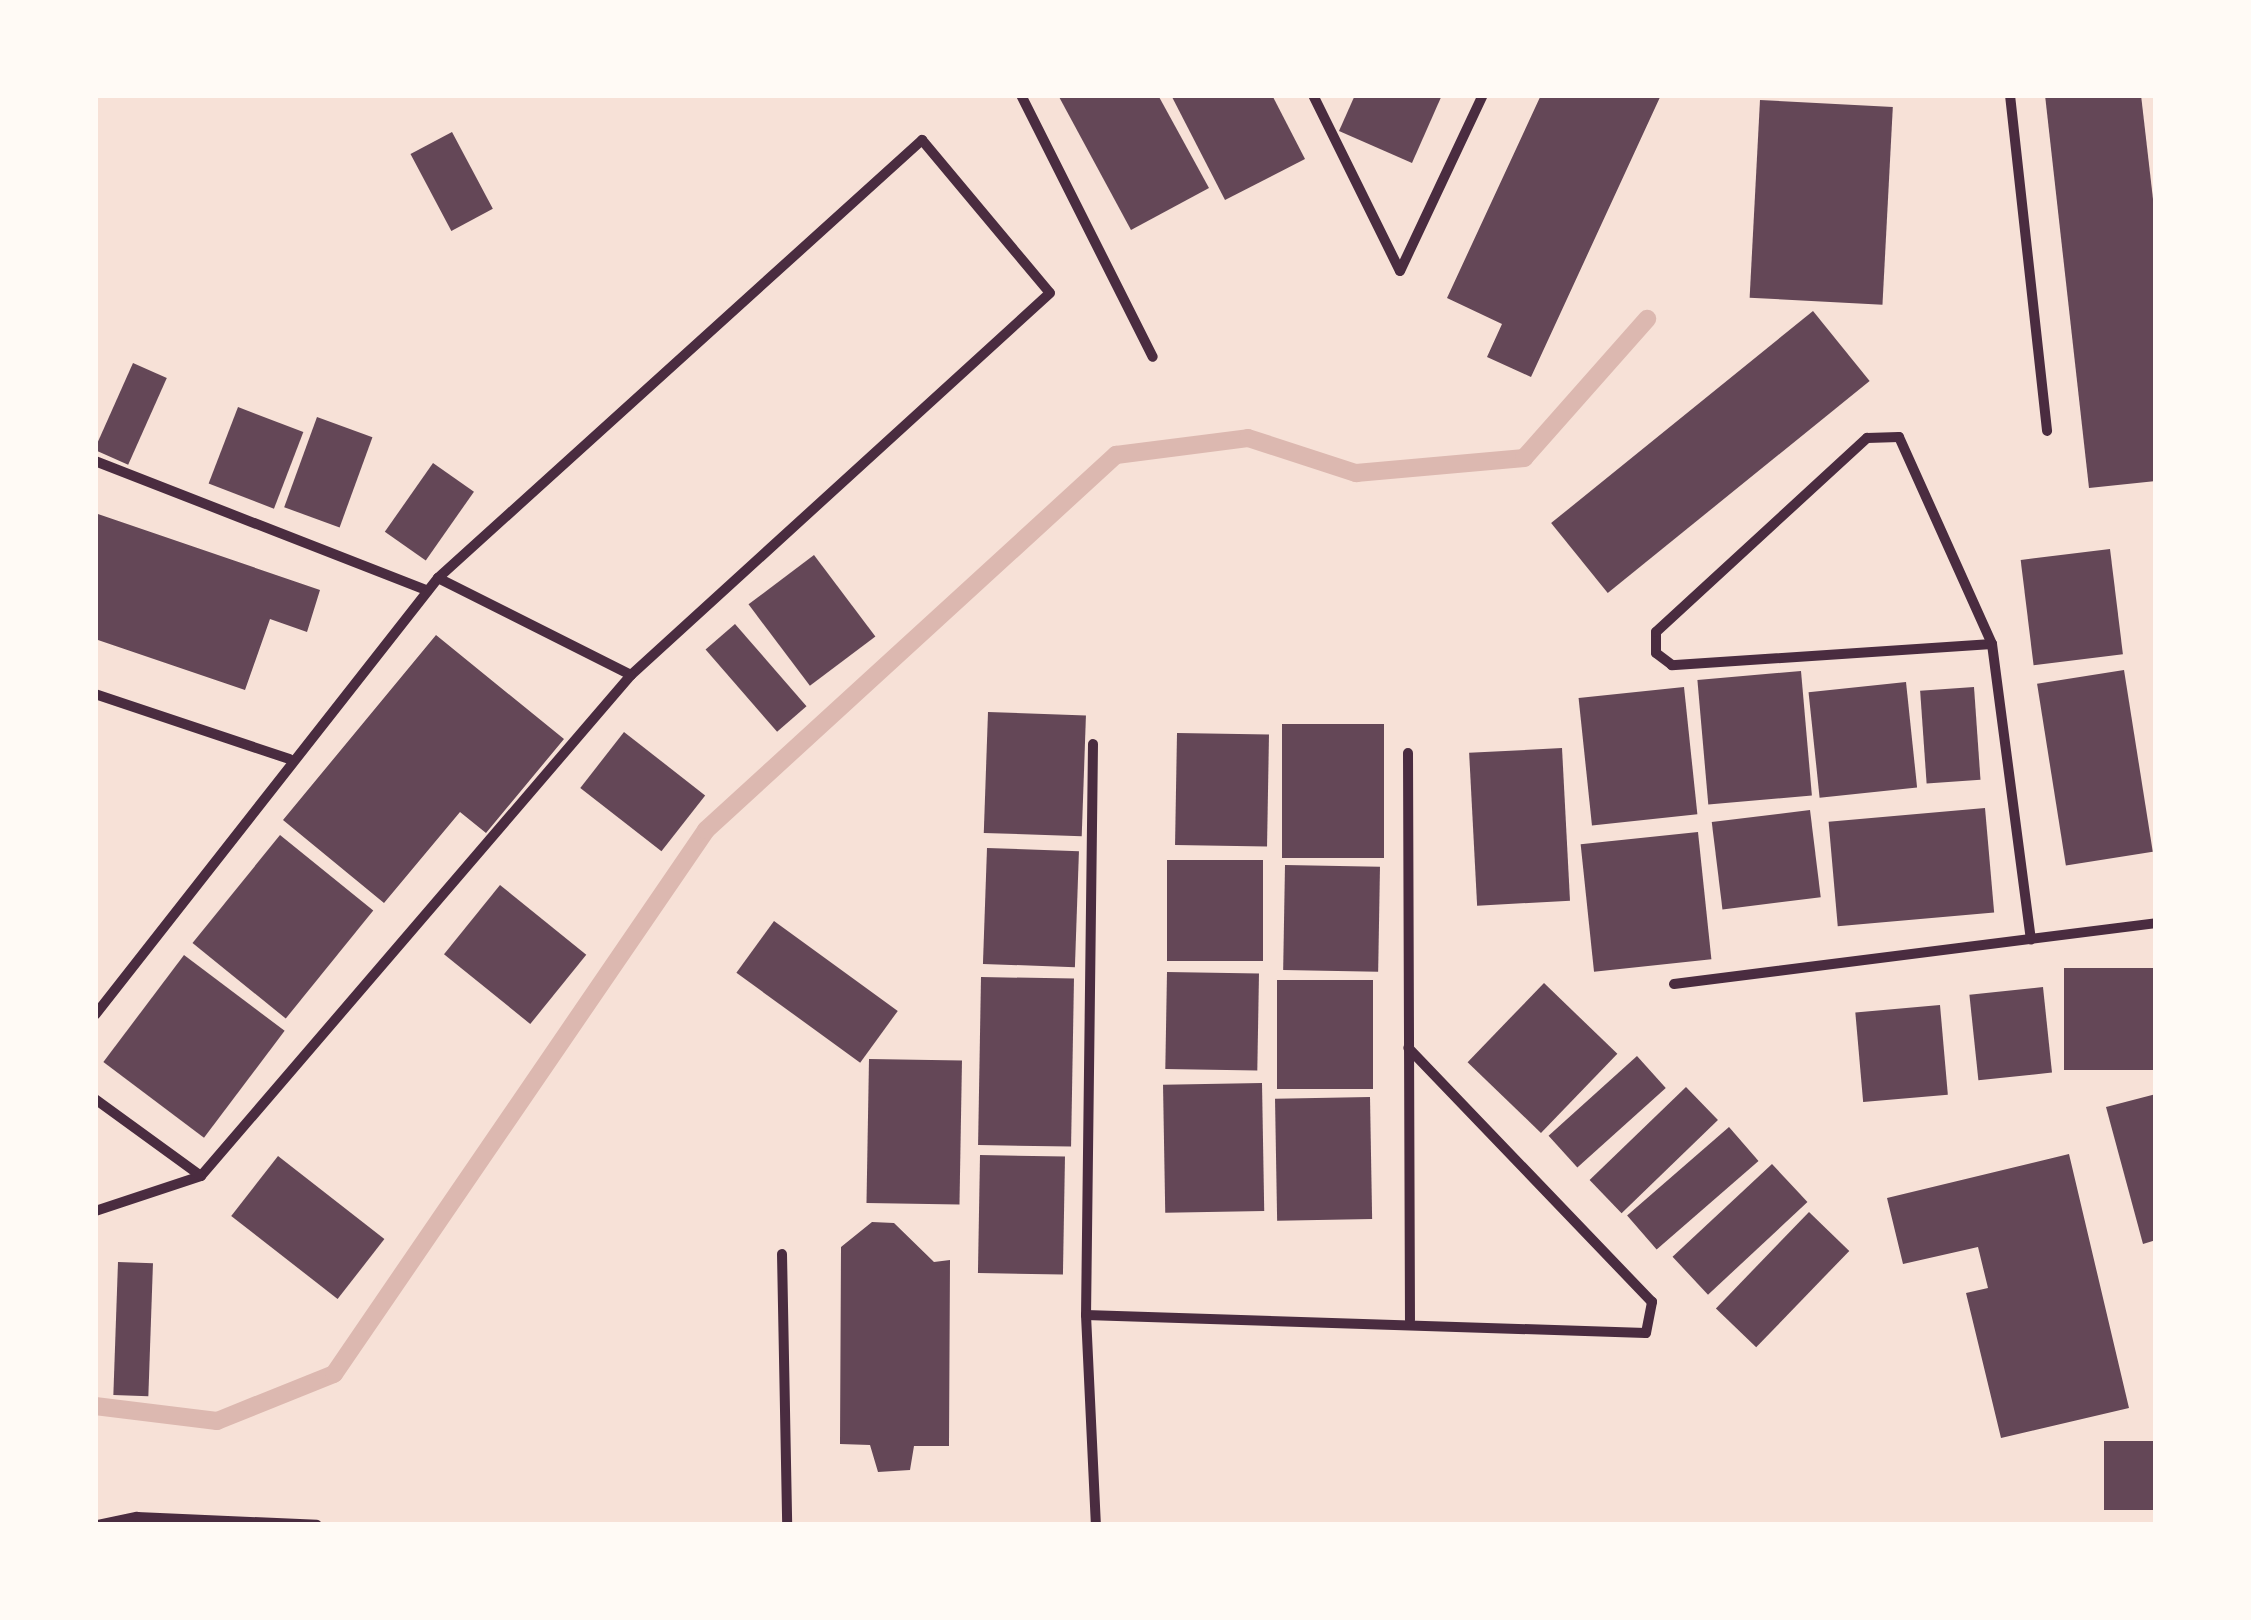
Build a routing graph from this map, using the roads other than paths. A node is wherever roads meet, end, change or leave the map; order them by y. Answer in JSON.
{"nodes":[{"id":1,"x":1021,"y":95,"type":"edge"},
{"id":2,"x":1313,"y":95,"type":"edge"},
{"id":3,"x":1482,"y":95,"type":"edge"},
{"id":4,"x":2010,"y":95,"type":"edge"},
{"id":5,"x":1153,"y":358,"type":"dead end"},
{"id":6,"x":2046,"y":431,"type":"dead end"},
{"id":7,"x":95,"y":461,"type":"edge"},
{"id":8,"x":438,"y":578,"type":"junction"},
{"id":9,"x":428,"y":591,"type":"junction"},
{"id":10,"x":1992,"y":644,"type":"junction"},
{"id":11,"x":631,"y":675,"type":"junction"},
{"id":12,"x":95,"y":694,"type":"edge"},
{"id":13,"x":1094,"y":744,"type":"dead end"},
{"id":14,"x":1408,"y":753,"type":"dead end"},
{"id":15,"x":289,"y":760,"type":"junction"},
{"id":16,"x":2156,"y":923,"type":"edge"},
{"id":17,"x":2031,"y":939,"type":"junction"},
{"id":18,"x":1674,"y":984,"type":"dead end"},
{"id":19,"x":95,"y":1015,"type":"edge"},
{"id":20,"x":1408,"y":1048,"type":"junction"},
{"id":21,"x":95,"y":1098,"type":"edge"},
{"id":22,"x":201,"y":1176,"type":"junction"},
{"id":23,"x":95,"y":1211,"type":"edge"},
{"id":24,"x":782,"y":1254,"type":"dead end"},
{"id":25,"x":1086,"y":1315,"type":"junction"},
{"id":26,"x":1410,"y":1320,"type":"junction"},
{"id":27,"x":98,"y":1525,"type":"edge"},
{"id":28,"x":317,"y":1525,"type":"edge"},
{"id":29,"x":787,"y":1525,"type":"edge"},
{"id":30,"x":1096,"y":1525,"type":"edge"}],
"edges":[{"from":1,"to":5,"type":"street"},
{"from":2,"to":3,"type":"street"},
{"from":4,"to":6,"type":"street"},
{"from":7,"to":9,"type":"street"},
{"from":8,"to":9,"type":"street"},
{"from":8,"to":11,"type":"street"},
{"from":8,"to":11,"type":"street"},
{"from":9,"to":15,"type":"street"},
{"from":10,"to":10,"type":"street"},
{"from":10,"to":17,"type":"street"},
{"from":11,"to":22,"type":"street"},
{"from":12,"to":15,"type":"street"},
{"from":13,"to":25,"type":"street"},
{"from":14,"to":20,"type":"street"},
{"from":15,"to":19,"type":"street"},
{"from":16,"to":17,"type":"street"},
{"from":17,"to":18,"type":"street"},
{"from":20,"to":26,"type":"street"},
{"from":20,"to":26,"type":"street"},
{"from":21,"to":22,"type":"street"},
{"from":22,"to":23,"type":"street"},
{"from":24,"to":29,"type":"street"},
{"from":25,"to":26,"type":"street"},
{"from":25,"to":30,"type":"street"},
{"from":27,"to":28,"type":"street"}]}
